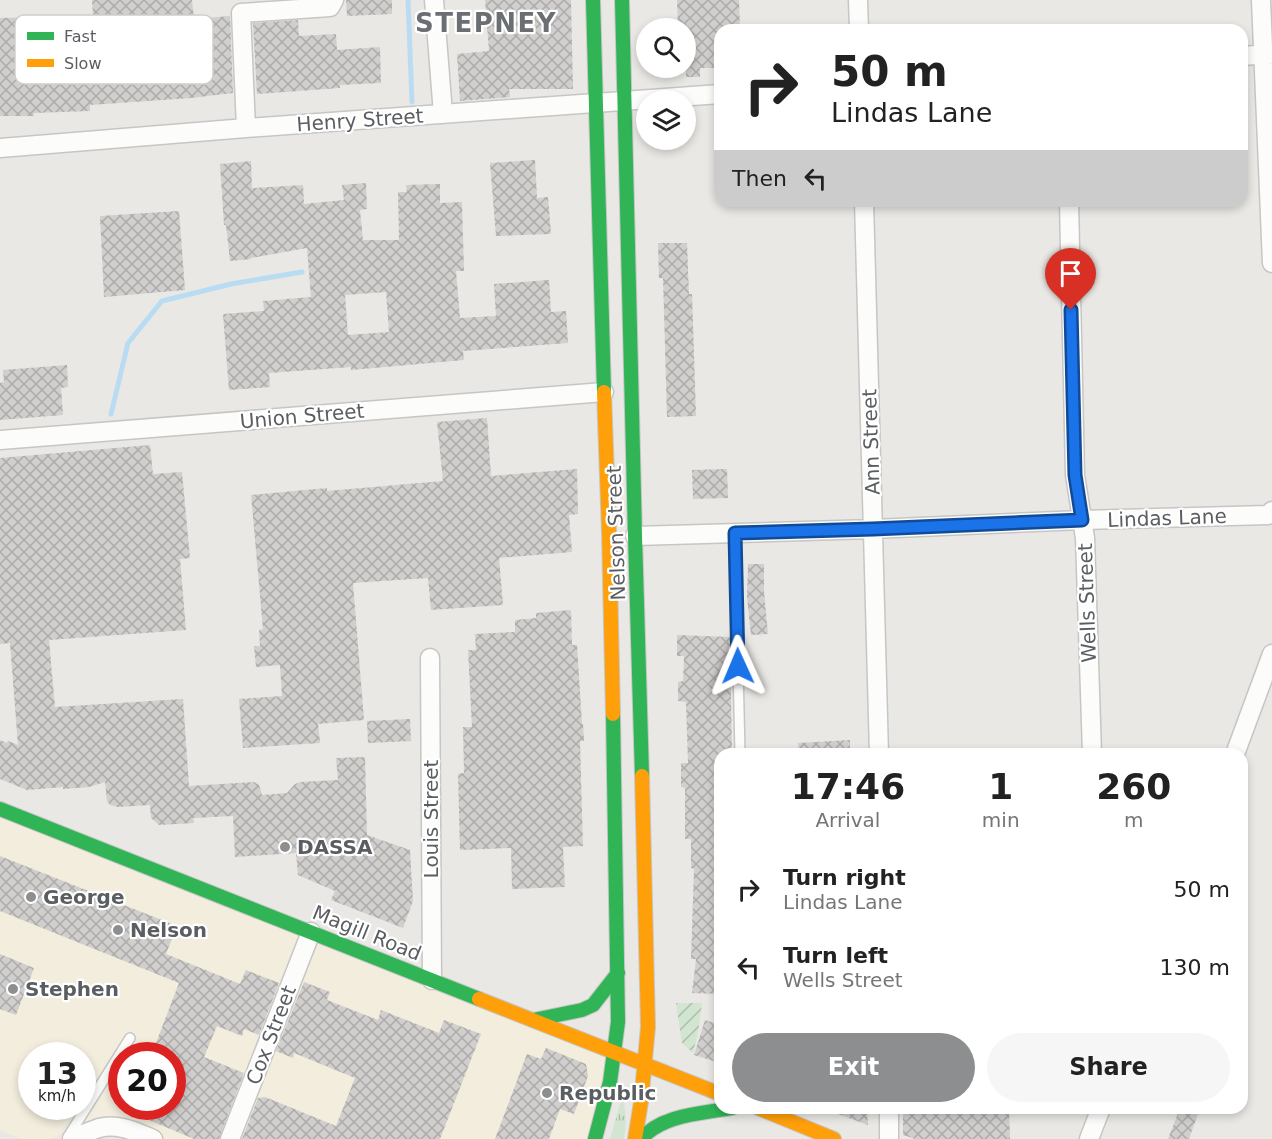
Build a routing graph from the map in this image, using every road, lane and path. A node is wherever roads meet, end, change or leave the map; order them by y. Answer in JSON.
{"nodes":[{"id":1,"x":334,"y":0,"type":"edge"},
{"id":2,"x":434,"y":0,"type":"edge"},
{"id":3,"x":593,"y":0,"type":"edge"},
{"id":4,"x":622,"y":0,"type":"edge"},
{"id":5,"x":858,"y":0,"type":"edge"},
{"id":6,"x":1261,"y":0,"type":"edge"},
{"id":7,"x":859,"y":24,"type":"edge"},
{"id":8,"x":1268,"y":54,"type":"edge"},
{"id":9,"x":1248,"y":56,"type":"edge"},
{"id":10,"x":714,"y":94,"type":"edge"},
{"id":11,"x":624,"y":101,"type":"junction"},
{"id":12,"x":596,"y":103,"type":"junction"},
{"id":13,"x":443,"y":114,"type":"junction"},
{"id":14,"x":246,"y":128,"type":"junction"},
{"id":15,"x":0,"y":148,"type":"edge"},
{"id":16,"x":864,"y":207,"type":"edge"},
{"id":17,"x":1069,"y":207,"type":"edge"},
{"id":18,"x":1272,"y":263,"type":"edge"},
{"id":19,"x":618,"y":391,"type":"junction"},
{"id":20,"x":0,"y":440,"type":"edge"},
{"id":21,"x":1270,"y":513,"type":"edge"},
{"id":22,"x":1082,"y":520,"type":"junction"},
{"id":23,"x":873,"y":529,"type":"junction"},
{"id":24,"x":735,"y":533,"type":"junction"},
{"id":25,"x":635,"y":536,"type":"junction"},
{"id":26,"x":1272,"y":654,"type":"edge"},
{"id":27,"x":430,"y":658,"type":"dead end"},
{"id":28,"x":740,"y":748,"type":"edge"},
{"id":29,"x":879,"y":748,"type":"edge"},
{"id":30,"x":1092,"y":748,"type":"edge"},
{"id":31,"x":1237,"y":748,"type":"edge"},
{"id":32,"x":0,"y":809,"type":"edge"},
{"id":33,"x":311,"y":932,"type":"junction"},
{"id":34,"x":618,"y":973,"type":"junction"},
{"id":35,"x":432,"y":980,"type":"junction"},
{"id":36,"x":534,"y":1020,"type":"junction"},
{"id":37,"x":130,"y":1038,"type":"dead end"},
{"id":38,"x":614,"y":1052,"type":"junction"},
{"id":39,"x":644,"y":1064,"type":"junction"},
{"id":40,"x":714,"y":1092,"type":"edge"},
{"id":41,"x":714,"y":1112,"type":"edge"},
{"id":42,"x":773,"y":1114,"type":"edge"},
{"id":43,"x":889,"y":1114,"type":"edge"},
{"id":44,"x":1099,"y":1114,"type":"edge"},
{"id":45,"x":67,"y":1139,"type":"edge"},
{"id":46,"x":72,"y":1139,"type":"edge"},
{"id":47,"x":153,"y":1139,"type":"edge"},
{"id":48,"x":230,"y":1139,"type":"edge"},
{"id":49,"x":595,"y":1139,"type":"edge"},
{"id":50,"x":635,"y":1139,"type":"edge"},
{"id":51,"x":640,"y":1139,"type":"edge"},
{"id":52,"x":834,"y":1139,"type":"edge"},
{"id":53,"x":889,"y":1139,"type":"edge"},
{"id":54,"x":1089,"y":1139,"type":"edge"}],
"edges":[{"from":1,"to":14,"type":"street"},
{"from":2,"to":13,"type":"street"},
{"from":3,"to":12,"type":"main road","name":"Nelson Street"},
{"from":4,"to":11,"type":"main road","name":"Nelson Street"},
{"from":5,"to":7,"type":"street"},
{"from":6,"to":8,"type":"street"},
{"from":8,"to":9,"type":"street"},
{"from":8,"to":18,"type":"street"},
{"from":10,"to":11,"type":"street","name":"Henry Street"},
{"from":11,"to":12,"type":"street","name":"Henry Street"},
{"from":11,"to":19,"type":"main road","name":"Nelson Street"},
{"from":12,"to":13,"type":"street","name":"Henry Street"},
{"from":12,"to":19,"type":"main road","name":"Nelson Street"},
{"from":13,"to":14,"type":"street","name":"Henry Street"},
{"from":14,"to":15,"type":"street","name":"Henry Street"},
{"from":16,"to":23,"type":"street","name":"Ann Street"},
{"from":17,"to":22,"type":"street","name":"Wells Street"},
{"from":19,"to":20,"type":"street","name":"Union Street"},
{"from":19,"to":25,"type":"main road","name":"Nelson Street"},
{"from":19,"to":34,"type":"main road","name":"Nelson Street"},
{"from":21,"to":22,"type":"street","name":"Lindas Lane"},
{"from":22,"to":23,"type":"street","name":"Lindas Lane"},
{"from":22,"to":30,"type":"street","name":"Wells Street"},
{"from":23,"to":24,"type":"street","name":"Lindas Lane"},
{"from":23,"to":29,"type":"street","name":"Ann Street"},
{"from":24,"to":25,"type":"street","name":"Lindas Lane"},
{"from":24,"to":28,"type":"lane"},
{"from":25,"to":39,"type":"main road","name":"Nelson Street"},
{"from":26,"to":31,"type":"street"},
{"from":27,"to":35,"type":"street","name":"Louis Street"},
{"from":32,"to":33,"type":"main road","name":"Magill Road"},
{"from":33,"to":35,"type":"main road","name":"Magill Road"},
{"from":33,"to":48,"type":"street","name":"Cox Street"},
{"from":34,"to":36,"type":"main road"},
{"from":34,"to":38,"type":"main road","name":"Nelson Street"},
{"from":35,"to":36,"type":"main road","name":"Magill Road"},
{"from":36,"to":38,"type":"main road","name":"Magill Road"},
{"from":37,"to":45,"type":"lane"},
{"from":38,"to":39,"type":"main road","name":"Magill Road"},
{"from":38,"to":49,"type":"main road","name":"Nelson Street"},
{"from":39,"to":40,"type":"main road","name":"Magill Road"},
{"from":39,"to":50,"type":"main road","name":"Nelson Street"},
{"from":41,"to":51,"type":"main road"},
{"from":42,"to":52,"type":"main road"},
{"from":43,"to":53,"type":"street"},
{"from":44,"to":54,"type":"street"},
{"from":46,"to":47,"type":"street"}]}
